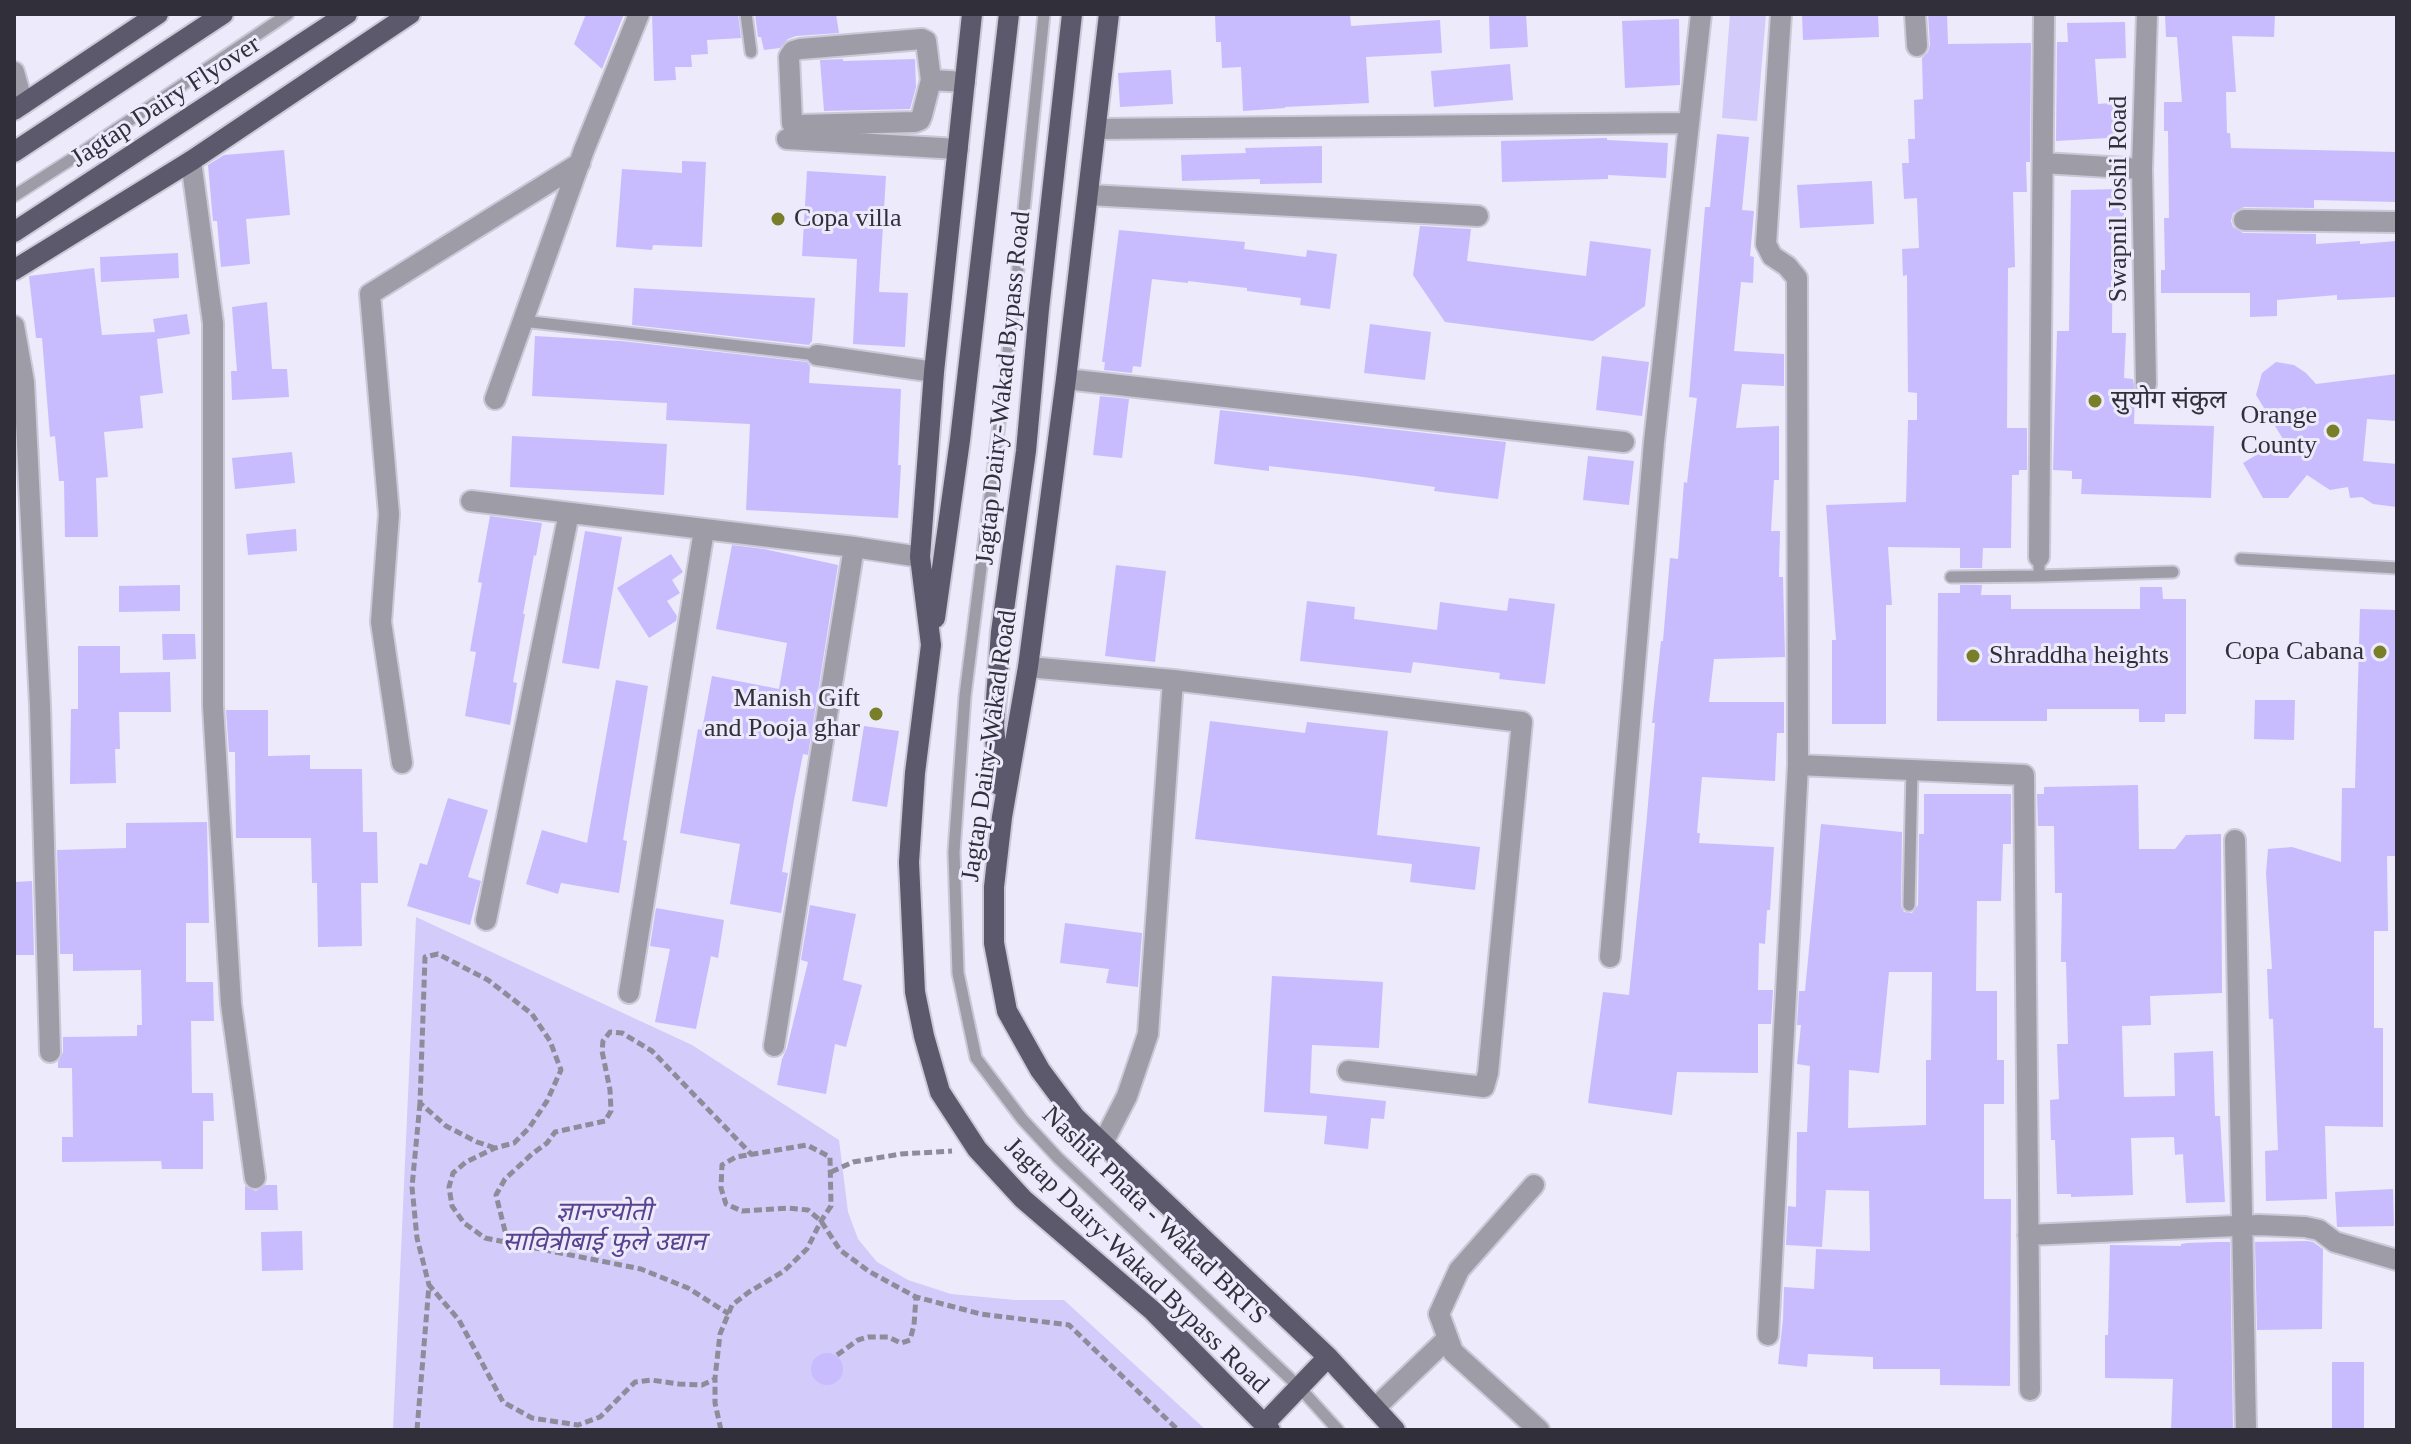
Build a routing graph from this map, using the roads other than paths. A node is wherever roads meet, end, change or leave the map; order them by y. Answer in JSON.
{"nodes":[{"id":1,"x":158,"y":14,"type":"edge"},
{"id":2,"x":223,"y":14,"type":"edge"},
{"id":3,"x":288,"y":14,"type":"edge"},
{"id":4,"x":347,"y":14,"type":"edge"},
{"id":5,"x":410,"y":14,"type":"edge"},
{"id":6,"x":639,"y":14,"type":"edge"},
{"id":7,"x":746,"y":14,"type":"edge"},
{"id":8,"x":972,"y":14,"type":"edge"},
{"id":9,"x":1009,"y":14,"type":"edge"},
{"id":10,"x":1044,"y":14,"type":"edge"},
{"id":11,"x":1072,"y":14,"type":"edge"},
{"id":12,"x":1109,"y":14,"type":"edge"},
{"id":13,"x":1701,"y":14,"type":"edge"},
{"id":14,"x":1781,"y":14,"type":"edge"},
{"id":15,"x":1915,"y":14,"type":"edge"},
{"id":16,"x":2044,"y":14,"type":"edge"},
{"id":17,"x":2147,"y":14,"type":"edge"},
{"id":18,"x":1917,"y":46,"type":"dead end"},
{"id":19,"x":751,"y":52,"type":"dead end"},
{"id":20,"x":14,"y":72,"type":"edge"},
{"id":21,"x":931,"y":80,"type":"junction"},
{"id":22,"x":965,"y":82,"type":"junction"},
{"id":23,"x":19,"y":107,"type":"edge"},
{"id":24,"x":1688,"y":123,"type":"junction"},
{"id":25,"x":1096,"y":129,"type":"junction"},
{"id":26,"x":787,"y":139,"type":"dead end"},
{"id":27,"x":958,"y":149,"type":"junction"},
{"id":28,"x":14,"y":152,"type":"edge"},
{"id":29,"x":191,"y":161,"type":"junction"},
{"id":30,"x":580,"y":163,"type":"junction"},
{"id":31,"x":2043,"y":163,"type":"junction"},
{"id":32,"x":2142,"y":169,"type":"junction"},
{"id":33,"x":1089,"y":195,"type":"junction"},
{"id":34,"x":14,"y":196,"type":"edge"},
{"id":35,"x":1478,"y":216,"type":"dead end"},
{"id":36,"x":2244,"y":220,"type":"dead end"},
{"id":37,"x":2397,"y":222,"type":"edge"},
{"id":38,"x":14,"y":232,"type":"edge"},
{"id":39,"x":14,"y":270,"type":"edge"},
{"id":40,"x":523,"y":321,"type":"junction"},
{"id":41,"x":14,"y":326,"type":"edge"},
{"id":42,"x":817,"y":355,"type":"joint"},
{"id":43,"x":934,"y":372,"type":"junction"},
{"id":44,"x":1066,"y":379,"type":"junction"},
{"id":45,"x":2146,"y":384,"type":"dead end"},
{"id":46,"x":495,"y":399,"type":"dead end"},
{"id":47,"x":1624,"y":442,"type":"dead end"},
{"id":48,"x":21,"y":472,"type":"edge"},
{"id":49,"x":471,"y":501,"type":"dead end"},
{"id":50,"x":569,"y":513,"type":"junction"},
{"id":51,"x":704,"y":530,"type":"junction"},
{"id":52,"x":854,"y":547,"type":"junction"},
{"id":53,"x":920,"y":557,"type":"junction"},
{"id":54,"x":2241,"y":559,"type":"dead end"},
{"id":55,"x":2039,"y":566,"type":"junction"},
{"id":56,"x":2397,"y":568,"type":"edge"},
{"id":57,"x":2173,"y":572,"type":"dead end"},
{"id":58,"x":1951,"y":577,"type":"dead end"},
{"id":59,"x":931,"y":645,"type":"junction"},
{"id":60,"x":1028,"y":667,"type":"junction"},
{"id":61,"x":1173,"y":680,"type":"junction"},
{"id":62,"x":402,"y":763,"type":"dead end"},
{"id":63,"x":1798,"y":765,"type":"junction"},
{"id":64,"x":1912,"y":770,"type":"junction"},
{"id":65,"x":1002,"y":817,"type":"junction"},
{"id":66,"x":2235,"y":840,"type":"dead end"},
{"id":67,"x":1909,"y":905,"type":"dead end"},
{"id":68,"x":486,"y":920,"type":"dead end"},
{"id":69,"x":1610,"y":957,"type":"dead end"},
{"id":70,"x":629,"y":993,"type":"dead end"},
{"id":71,"x":774,"y":1046,"type":"dead end"},
{"id":72,"x":50,"y":1052,"type":"dead end"},
{"id":73,"x":1348,"y":1071,"type":"dead end"},
{"id":74,"x":1103,"y":1143,"type":"junction"},
{"id":75,"x":255,"y":1178,"type":"dead end"},
{"id":76,"x":1534,"y":1185,"type":"dead end"},
{"id":77,"x":2242,"y":1225,"type":"junction"},
{"id":78,"x":2028,"y":1235,"type":"junction"},
{"id":79,"x":2397,"y":1260,"type":"edge"},
{"id":80,"x":1768,"y":1335,"type":"dead end"},
{"id":81,"x":1448,"y":1338,"type":"junction"},
{"id":82,"x":1328,"y":1357,"type":"junction"},
{"id":83,"x":1300,"y":1388,"type":"junction"},
{"id":84,"x":2030,"y":1390,"type":"dead end"},
{"id":85,"x":1375,"y":1408,"type":"junction"},
{"id":86,"x":1267,"y":1427,"type":"edge"},
{"id":87,"x":1338,"y":1430,"type":"edge"},
{"id":88,"x":1395,"y":1430,"type":"edge"},
{"id":89,"x":1539,"y":1430,"type":"edge"},
{"id":90,"x":2246,"y":1430,"type":"edge"}],
"edges":[{"from":1,"to":23,"type":"main road"},
{"from":2,"to":28,"type":"main road","name":"Jagtap Dairy Flyover"},
{"from":3,"to":34,"type":"lane"},
{"from":4,"to":38,"type":"main road","name":"Jagtap Dairy Flyover"},
{"from":5,"to":29,"type":"main road"},
{"from":6,"to":30,"type":"street"},
{"from":7,"to":19,"type":"lane"},
{"from":8,"to":22,"type":"main road"},
{"from":9,"to":59,"type":"main road"},
{"from":10,"to":83,"type":"lane","name":"Nashik Phata - Wakad BRTS"},
{"from":11,"to":65,"type":"main road","name":"Jagtap Dairy-Wakad Bypass Road"},
{"from":12,"to":25,"type":"main road","name":"Jagtap Dairy-Wakad Road"},
{"from":13,"to":24,"type":"street"},
{"from":14,"to":63,"type":"street"},
{"from":15,"to":18,"type":"street"},
{"from":16,"to":31,"type":"street"},
{"from":17,"to":32,"type":"street","name":"Swapnil Joshi Road"},
{"from":20,"to":23,"type":"street"},
{"from":21,"to":21,"type":"street"},
{"from":21,"to":22,"type":"street"},
{"from":22,"to":27,"type":"main road"},
{"from":24,"to":25,"type":"street"},
{"from":24,"to":69,"type":"street"},
{"from":25,"to":33,"type":"main road","name":"Jagtap Dairy-Wakad Road"},
{"from":26,"to":27,"type":"street"},
{"from":27,"to":43,"type":"main road"},
{"from":29,"to":39,"type":"main road"},
{"from":29,"to":75,"type":"street"},
{"from":30,"to":40,"type":"street"},
{"from":30,"to":62,"type":"street"},
{"from":31,"to":32,"type":"street"},
{"from":31,"to":55,"type":"street"},
{"from":32,"to":45,"type":"street","name":"Swapnil Joshi Road"},
{"from":33,"to":35,"type":"street"},
{"from":33,"to":44,"type":"main road","name":"Jagtap Dairy-Wakad Road"},
{"from":36,"to":37,"type":"street"},
{"from":40,"to":42,"type":"lane"},
{"from":40,"to":46,"type":"street"},
{"from":41,"to":48,"type":"street"},
{"from":42,"to":43,"type":"street"},
{"from":43,"to":53,"type":"main road"},
{"from":44,"to":47,"type":"street"},
{"from":44,"to":60,"type":"main road","name":"Jagtap Dairy-Wakad Road"},
{"from":48,"to":72,"type":"street"},
{"from":49,"to":50,"type":"street"},
{"from":50,"to":51,"type":"street"},
{"from":50,"to":68,"type":"street"},
{"from":51,"to":52,"type":"street"},
{"from":51,"to":70,"type":"street"},
{"from":52,"to":53,"type":"street"},
{"from":52,"to":71,"type":"street"},
{"from":53,"to":59,"type":"main road"},
{"from":54,"to":56,"type":"lane"},
{"from":55,"to":57,"type":"lane"},
{"from":55,"to":58,"type":"lane"},
{"from":59,"to":86,"type":"main road","name":"Jagtap Dairy-Wakad Bypass Road"},
{"from":60,"to":61,"type":"street"},
{"from":60,"to":65,"type":"main road","name":"Jagtap Dairy-Wakad Road"},
{"from":61,"to":73,"type":"street"},
{"from":61,"to":74,"type":"street"},
{"from":63,"to":64,"type":"street"},
{"from":63,"to":80,"type":"street"},
{"from":64,"to":67,"type":"lane"},
{"from":64,"to":78,"type":"street"},
{"from":65,"to":74,"type":"main road","name":"Jagtap Dairy-Wakad Road"},
{"from":66,"to":77,"type":"street"},
{"from":74,"to":82,"type":"main road","name":"Jagtap Dairy-Wakad Road"},
{"from":76,"to":81,"type":"street"},
{"from":77,"to":78,"type":"street"},
{"from":77,"to":79,"type":"street"},
{"from":77,"to":90,"type":"street"},
{"from":78,"to":84,"type":"street"},
{"from":81,"to":85,"type":"street"},
{"from":81,"to":89,"type":"street"},
{"from":82,"to":83,"type":"main road"},
{"from":82,"to":85,"type":"main road","name":"Jagtap Dairy-Wakad Road"},
{"from":83,"to":86,"type":"main road"},
{"from":83,"to":87,"type":"lane","name":"Nashik Phata - Wakad BRTS"},
{"from":85,"to":88,"type":"main road","name":"Jagtap Dairy-Wakad Road"}]}
